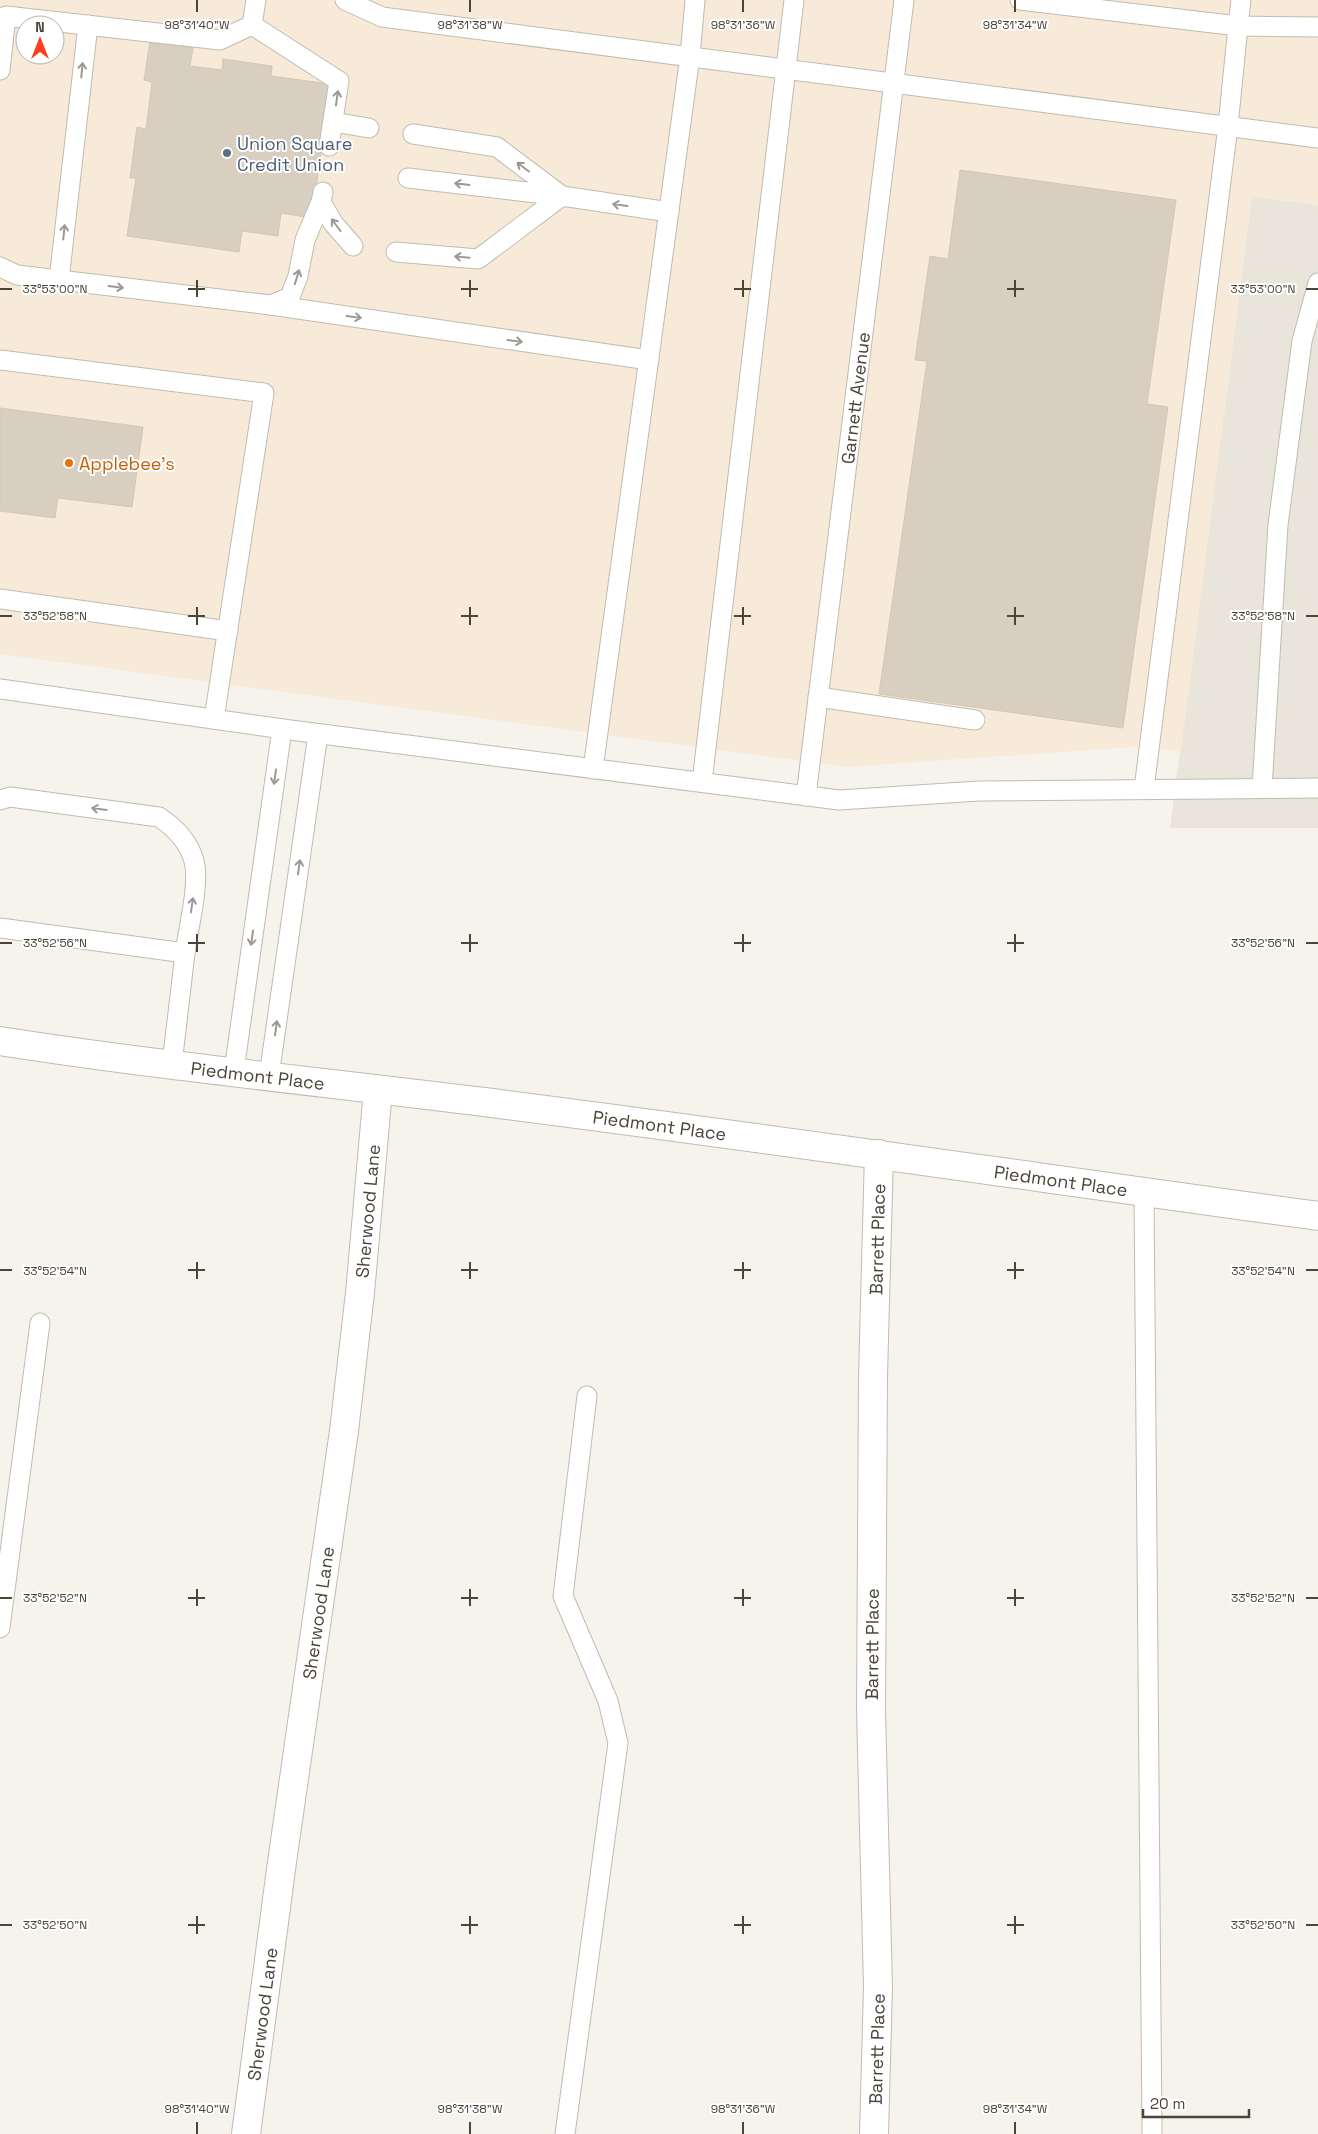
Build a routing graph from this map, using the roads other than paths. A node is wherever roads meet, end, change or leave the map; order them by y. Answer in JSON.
{"nodes":[{"id":1,"x":256,"y":0,"type":"edge"},
{"id":2,"x":345,"y":0,"type":"edge"},
{"id":3,"x":694,"y":0,"type":"edge"},
{"id":4,"x":794,"y":0,"type":"edge"},
{"id":5,"x":904,"y":0,"type":"edge"},
{"id":6,"x":1020,"y":0,"type":"edge"},
{"id":7,"x":1241,"y":0,"type":"edge"},
{"id":8,"x":88,"y":25,"type":"junction"},
{"id":9,"x":252,"y":25,"type":"junction"},
{"id":10,"x":1238,"y":26,"type":"junction"},
{"id":11,"x":1318,"y":26,"type":"edge"},
{"id":12,"x":690,"y":56,"type":"junction"},
{"id":13,"x":786,"y":68,"type":"junction"},
{"id":14,"x":0,"y":70,"type":"edge"},
{"id":15,"x":894,"y":84,"type":"junction"},
{"id":16,"x":333,"y":122,"type":"junction"},
{"id":17,"x":1228,"y":126,"type":"junction"},
{"id":18,"x":370,"y":128,"type":"dead end"},
{"id":19,"x":413,"y":134,"type":"dead end"},
{"id":20,"x":1318,"y":138,"type":"edge"},
{"id":21,"x":329,"y":146,"type":"dead end"},
{"id":22,"x":408,"y":178,"type":"dead end"},
{"id":23,"x":562,"y":196,"type":"junction"},
{"id":24,"x":669,"y":212,"type":"junction"},
{"id":25,"x":353,"y":246,"type":"dead end"},
{"id":26,"x":396,"y":252,"type":"dead end"},
{"id":27,"x":0,"y":267,"type":"edge"},
{"id":28,"x":58,"y":280,"type":"junction"},
{"id":29,"x":1318,"y":283,"type":"edge"},
{"id":30,"x":271,"y":305,"type":"junction"},
{"id":31,"x":0,"y":360,"type":"edge"},
{"id":32,"x":648,"y":360,"type":"junction"},
{"id":33,"x":0,"y":599,"type":"edge"},
{"id":34,"x":228,"y":631,"type":"junction"},
{"id":35,"x":0,"y":689,"type":"edge"},
{"id":36,"x":818,"y":697,"type":"junction"},
{"id":37,"x":214,"y":719,"type":"junction"},
{"id":38,"x":975,"y":720,"type":"dead end"},
{"id":39,"x":282,"y":729,"type":"junction"},
{"id":40,"x":318,"y":734,"type":"junction"},
{"id":41,"x":594,"y":769,"type":"junction"},
{"id":42,"x":702,"y":782,"type":"junction"},
{"id":43,"x":1262,"y":788,"type":"junction"},
{"id":44,"x":1318,"y":788,"type":"edge"},
{"id":45,"x":1144,"y":789,"type":"junction"},
{"id":46,"x":806,"y":796,"type":"junction"},
{"id":47,"x":0,"y":800,"type":"edge"},
{"id":48,"x":0,"y":928,"type":"edge"},
{"id":49,"x":185,"y":953,"type":"junction"},
{"id":50,"x":0,"y":1041,"type":"edge"},
{"id":51,"x":172,"y":1064,"type":"junction"},
{"id":52,"x":234,"y":1071,"type":"junction"},
{"id":53,"x":269,"y":1076,"type":"junction"},
{"id":54,"x":378,"y":1090,"type":"junction"},
{"id":55,"x":879,"y":1154,"type":"junction"},
{"id":56,"x":1144,"y":1194,"type":"junction"},
{"id":57,"x":1318,"y":1216,"type":"edge"},
{"id":58,"x":40,"y":1323,"type":"dead end"},
{"id":59,"x":587,"y":1396,"type":"dead end"},
{"id":60,"x":0,"y":1628,"type":"edge"},
{"id":61,"x":246,"y":2134,"type":"edge"},
{"id":62,"x":565,"y":2134,"type":"edge"},
{"id":63,"x":874,"y":2134,"type":"edge"},
{"id":64,"x":1152,"y":2134,"type":"edge"}],
"edges":[{"from":1,"to":9,"type":"lane"},
{"from":2,"to":12,"type":"lane"},
{"from":3,"to":12,"type":"lane"},
{"from":4,"to":13,"type":"lane"},
{"from":5,"to":15,"type":"lane","name":"Garnett Avenue"},
{"from":6,"to":10,"type":"lane"},
{"from":7,"to":10,"type":"lane"},
{"from":8,"to":9,"type":"lane"},
{"from":8,"to":14,"type":"lane"},
{"from":28,"to":8,"type":"lane","one_way":true},
{"from":16,"to":9,"type":"lane","one_way":true},
{"from":10,"to":11,"type":"lane"},
{"from":10,"to":17,"type":"lane"},
{"from":12,"to":13,"type":"lane"},
{"from":12,"to":24,"type":"lane"},
{"from":13,"to":15,"type":"lane"},
{"from":13,"to":42,"type":"lane"},
{"from":15,"to":17,"type":"lane"},
{"from":15,"to":36,"type":"lane","name":"Garnett Avenue"},
{"from":16,"to":18,"type":"lane"},
{"from":16,"to":21,"type":"lane"},
{"from":17,"to":20,"type":"lane"},
{"from":17,"to":45,"type":"lane"},
{"from":23,"to":19,"type":"lane","one_way":true},
{"from":23,"to":22,"type":"lane","one_way":true},
{"from":24,"to":23,"type":"lane","one_way":true},
{"from":23,"to":26,"type":"lane","one_way":true},
{"from":24,"to":32,"type":"lane"},
{"from":25,"to":30,"type":"lane"},
{"from":27,"to":28,"type":"lane"},
{"from":28,"to":30,"type":"lane","one_way":true},
{"from":29,"to":43,"type":"lane"},
{"from":30,"to":32,"type":"lane","one_way":true},
{"from":31,"to":34,"type":"lane"},
{"from":32,"to":41,"type":"lane"},
{"from":33,"to":34,"type":"lane"},
{"from":34,"to":37,"type":"lane"},
{"from":35,"to":37,"type":"lane"},
{"from":36,"to":38,"type":"lane"},
{"from":36,"to":46,"type":"lane","name":"Garnett Avenue"},
{"from":37,"to":39,"type":"lane"},
{"from":39,"to":40,"type":"lane"},
{"from":39,"to":52,"type":"lane","one_way":true},
{"from":40,"to":41,"type":"lane"},
{"from":53,"to":40,"type":"lane","one_way":true},
{"from":41,"to":42,"type":"lane"},
{"from":42,"to":46,"type":"lane"},
{"from":43,"to":44,"type":"lane"},
{"from":43,"to":45,"type":"lane"},
{"from":45,"to":46,"type":"lane"},
{"from":49,"to":47,"type":"lane","one_way":true},
{"from":48,"to":49,"type":"lane"},
{"from":49,"to":51,"type":"lane"},
{"from":50,"to":51,"type":"street","name":"Piedmont Place"},
{"from":51,"to":52,"type":"street","name":"Piedmont Place"},
{"from":52,"to":53,"type":"street","name":"Piedmont Place"},
{"from":53,"to":54,"type":"street","name":"Piedmont Place"},
{"from":54,"to":55,"type":"street","name":"Piedmont Place"},
{"from":54,"to":61,"type":"street","name":"Sherwood Lane"},
{"from":55,"to":56,"type":"street","name":"Piedmont Place"},
{"from":55,"to":63,"type":"street","name":"Barrett Place"},
{"from":56,"to":57,"type":"street","name":"Piedmont Place"},
{"from":56,"to":64,"type":"lane"},
{"from":58,"to":60,"type":"lane"},
{"from":59,"to":62,"type":"lane"}]}
